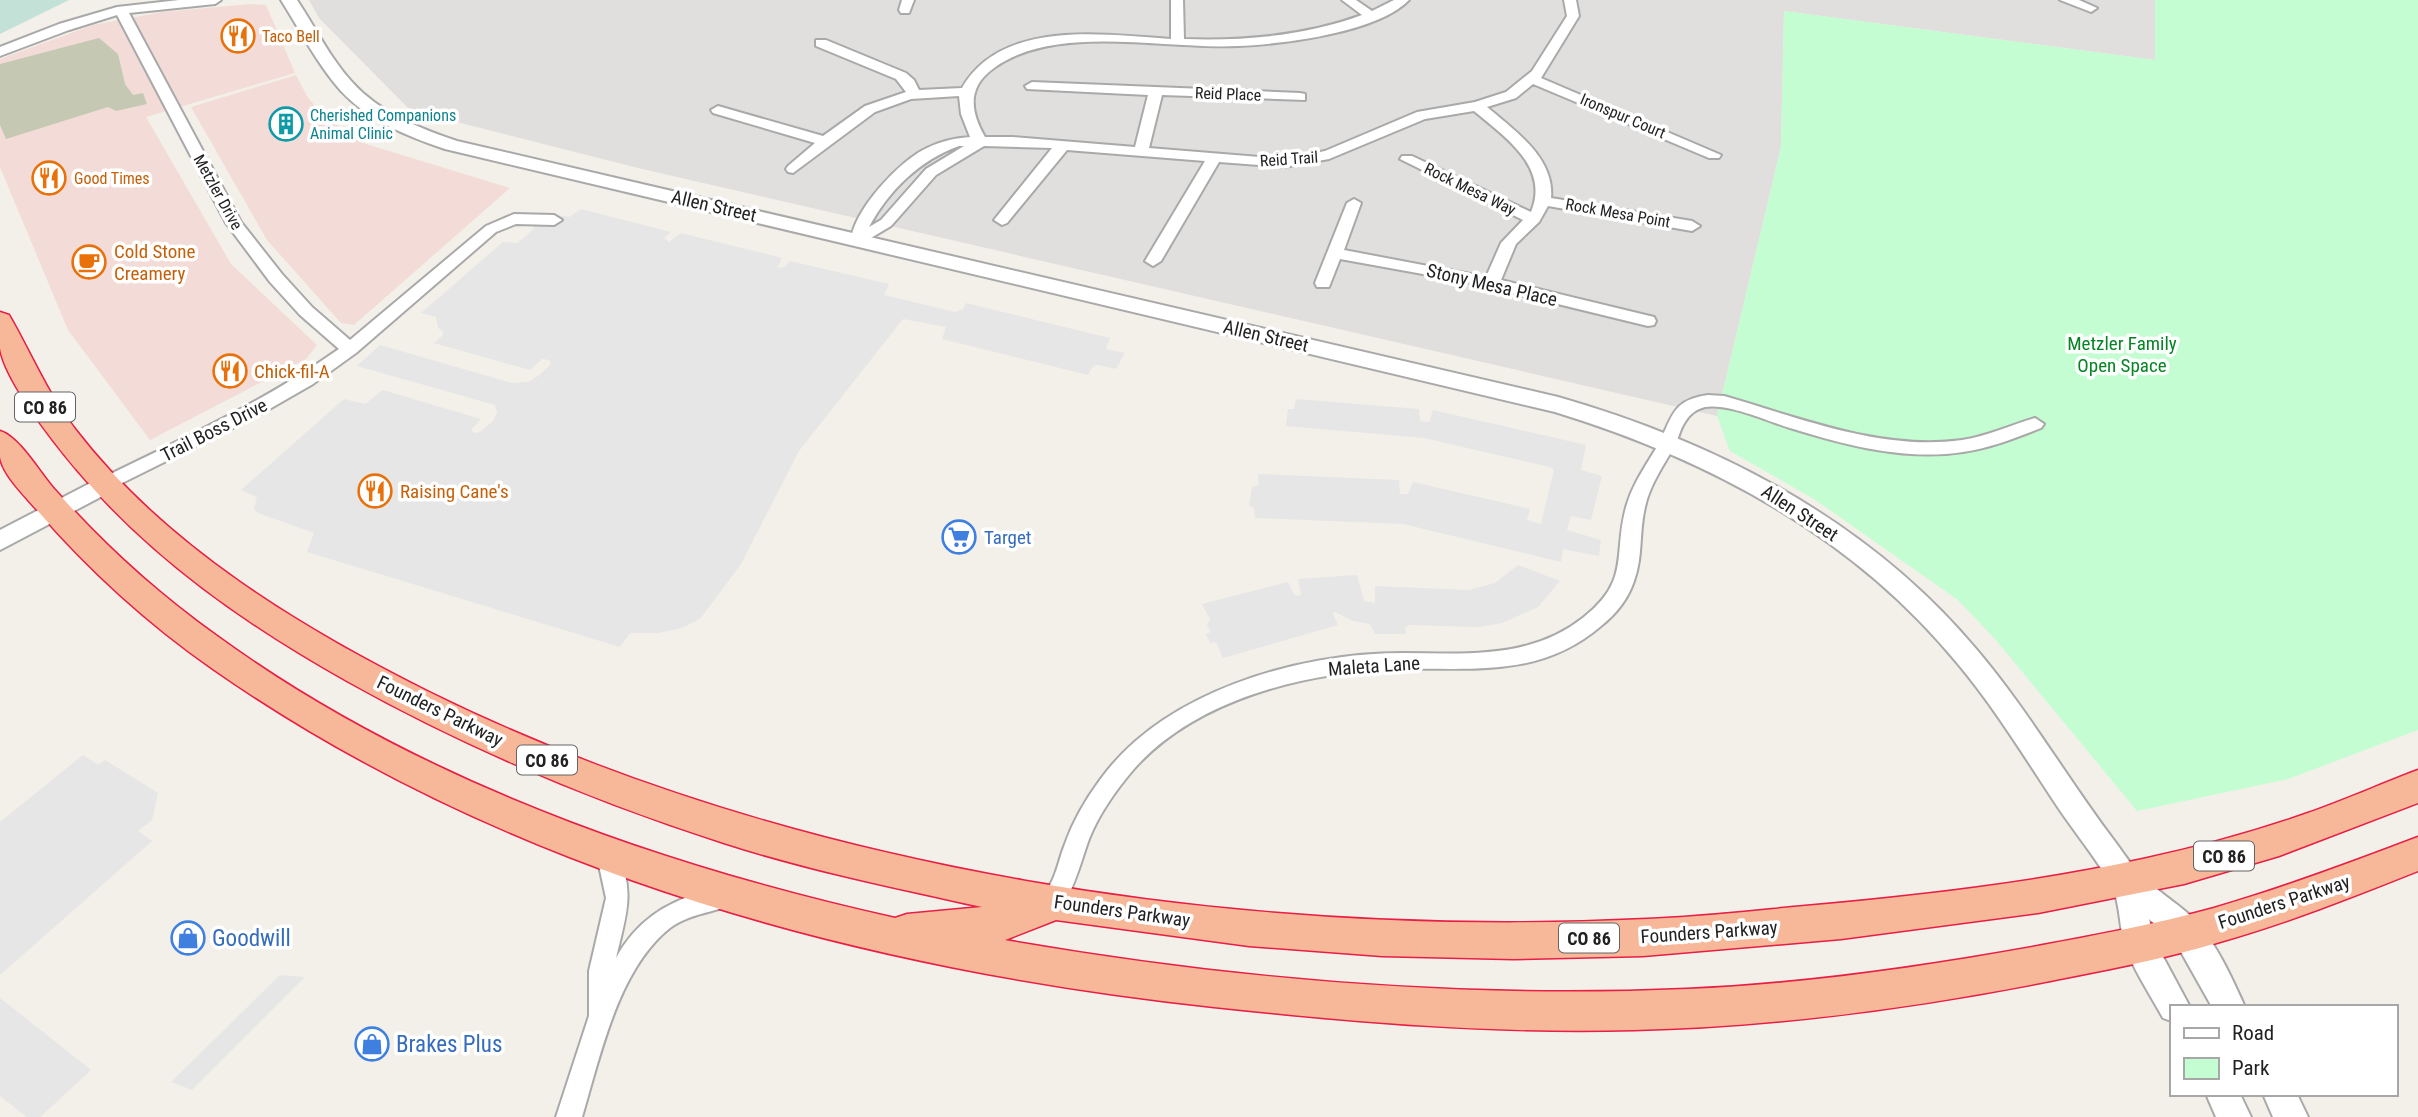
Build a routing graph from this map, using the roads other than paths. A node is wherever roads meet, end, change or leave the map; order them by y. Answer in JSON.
{"nodes":[{"id":1,"x":215,"y":0,"type":"edge"},
{"id":2,"x":289,"y":0,"type":"edge"},
{"id":3,"x":1177,"y":0,"type":"edge"},
{"id":4,"x":1348,"y":0,"type":"edge"},
{"id":5,"x":1403,"y":0,"type":"edge"},
{"id":6,"x":1570,"y":0,"type":"edge"},
{"id":7,"x":2066,"y":0,"type":"edge"},
{"id":8,"x":2091,"y":8,"type":"dead end"},
{"id":9,"x":121,"y":10,"type":"junction"},
{"id":10,"x":1371,"y":16,"type":"junction"},
{"id":11,"x":821,"y":43,"type":"dead end"},
{"id":12,"x":1178,"y":43,"type":"junction"},
{"id":13,"x":0,"y":52,"type":"edge"},
{"id":14,"x":1532,"y":79,"type":"junction"},
{"id":15,"x":1032,"y":86,"type":"dead end"},
{"id":16,"x":966,"y":92,"type":"junction"},
{"id":17,"x":1156,"y":92,"type":"junction"},
{"id":18,"x":913,"y":93,"type":"junction"},
{"id":19,"x":1300,"y":97,"type":"dead end"},
{"id":20,"x":1477,"y":106,"type":"junction"},
{"id":21,"x":718,"y":110,"type":"dead end"},
{"id":22,"x":825,"y":141,"type":"junction"},
{"id":23,"x":980,"y":142,"type":"junction"},
{"id":24,"x":1062,"y":146,"type":"junction"},
{"id":25,"x":1141,"y":150,"type":"junction"},
{"id":26,"x":1714,"y":155,"type":"dead end"},
{"id":27,"x":1215,"y":157,"type":"junction"},
{"id":28,"x":1406,"y":159,"type":"dead end"},
{"id":29,"x":793,"y":169,"type":"dead end"},
{"id":30,"x":1543,"y":201,"type":"junction"},
{"id":31,"x":1354,"y":203,"type":"dead end"},
{"id":32,"x":1533,"y":219,"type":"junction"},
{"id":33,"x":554,"y":220,"type":"dead end"},
{"id":34,"x":1002,"y":220,"type":"dead end"},
{"id":35,"x":1692,"y":226,"type":"dead end"},
{"id":36,"x":859,"y":240,"type":"junction"},
{"id":37,"x":1336,"y":253,"type":"junction"},
{"id":38,"x":1153,"y":261,"type":"dead end"},
{"id":39,"x":1324,"y":283,"type":"dead end"},
{"id":40,"x":1492,"y":283,"type":"junction"},
{"id":41,"x":0,"y":321,"type":"edge"},
{"id":42,"x":1648,"y":321,"type":"dead end"},
{"id":43,"x":350,"y":349,"type":"junction"},
{"id":44,"x":2035,"y":424,"type":"dead end"},
{"id":45,"x":0,"y":441,"type":"edge"},
{"id":46,"x":1669,"y":441,"type":"junction"},
{"id":47,"x":104,"y":485,"type":"junction"},
{"id":48,"x":55,"y":510,"type":"junction"},
{"id":49,"x":0,"y":541,"type":"edge"},
{"id":50,"x":2418,"y":786,"type":"edge"},
{"id":51,"x":2418,"y":854,"type":"edge"},
{"id":52,"x":608,"y":856,"type":"junction"},
{"id":53,"x":2125,"y":879,"type":"junction"},
{"id":54,"x":731,"y":895,"type":"junction"},
{"id":55,"x":1051,"y":902,"type":"junction"},
{"id":56,"x":2187,"y":933,"type":"junction"},
{"id":57,"x":879,"y":935,"type":"junction"},
{"id":58,"x":2140,"y":944,"type":"junction"},
{"id":59,"x":2173,"y":1005,"type":"edge"},
{"id":60,"x":2228,"y":1005,"type":"edge"},
{"id":61,"x":600,"y":1017,"type":"junction"},
{"id":62,"x":2223,"y":1096,"type":"edge"},
{"id":63,"x":2280,"y":1096,"type":"edge"},
{"id":64,"x":569,"y":1117,"type":"edge"},
{"id":65,"x":2234,"y":1117,"type":"edge"},
{"id":66,"x":2291,"y":1117,"type":"edge"}],
"edges":[{"from":1,"to":9,"type":"street"},
{"from":2,"to":36,"type":"street","name":"Allen Street"},
{"from":3,"to":12,"type":"street"},
{"from":4,"to":10,"type":"street"},
{"from":5,"to":10,"type":"street"},
{"from":6,"to":14,"type":"street","name":"Reid Trail"},
{"from":7,"to":8,"type":"street"},
{"from":9,"to":13,"type":"street"},
{"from":9,"to":43,"type":"street","name":"Metzler Drive"},
{"from":10,"to":12,"type":"street"},
{"from":11,"to":18,"type":"street"},
{"from":12,"to":16,"type":"street"},
{"from":14,"to":20,"type":"street","name":"Reid Trail"},
{"from":14,"to":26,"type":"street","name":"Ironspur Court"},
{"from":15,"to":17,"type":"street","name":"Reid Place"},
{"from":16,"to":18,"type":"street"},
{"from":16,"to":23,"type":"street"},
{"from":17,"to":19,"type":"street","name":"Reid Place"},
{"from":17,"to":25,"type":"street"},
{"from":18,"to":22,"type":"street"},
{"from":20,"to":27,"type":"street","name":"Reid Trail"},
{"from":20,"to":30,"type":"street"},
{"from":21,"to":22,"type":"street"},
{"from":22,"to":29,"type":"street"},
{"from":23,"to":24,"type":"street","name":"Reid Trail"},
{"from":23,"to":36,"type":"street","name":"Reid Trail"},
{"from":23,"to":36,"type":"street","name":"Reid Trail"},
{"from":24,"to":25,"type":"street","name":"Reid Trail"},
{"from":24,"to":34,"type":"street"},
{"from":25,"to":27,"type":"street","name":"Reid Trail"},
{"from":27,"to":38,"type":"street"},
{"from":28,"to":32,"type":"street","name":"Rock Mesa Way"},
{"from":30,"to":32,"type":"street"},
{"from":30,"to":35,"type":"street","name":"Rock Mesa Point"},
{"from":31,"to":37,"type":"street"},
{"from":32,"to":40,"type":"street"},
{"from":33,"to":43,"type":"street","name":"Trail Boss Drive"},
{"from":36,"to":46,"type":"street","name":"Allen Street"},
{"from":37,"to":39,"type":"street"},
{"from":37,"to":40,"type":"street","name":"Stony Mesa Place"},
{"from":40,"to":42,"type":"street","name":"Stony Mesa Place"},
{"from":41,"to":47,"type":"highway","name":"Founders Parkway","number":"CO 86"},
{"from":43,"to":47,"type":"street","name":"Trail Boss Drive"},
{"from":44,"to":46,"type":"street","name":"Maleta Lane"},
{"from":45,"to":48,"type":"highway","name":"Founders Parkway","number":"CO 86"},
{"from":46,"to":53,"type":"street","name":"Allen Street"},
{"from":46,"to":55,"type":"street","name":"Maleta Lane"},
{"from":47,"to":48,"type":"street","name":"Trail Boss Drive"},
{"from":47,"to":55,"type":"highway","name":"Founders Parkway","number":"CO 86"},
{"from":48,"to":49,"type":"street","name":"Trail Boss Drive"},
{"from":48,"to":52,"type":"highway","name":"Founders Parkway","number":"CO 86"},
{"from":50,"to":53,"type":"highway","name":"Founders Parkway","number":"CO 86"},
{"from":51,"to":56,"type":"highway","name":"Founders Parkway","number":"CO 86"},
{"from":52,"to":54,"type":"highway","name":"Founders Parkway","number":"CO 86"},
{"from":52,"to":61,"type":"street"},
{"from":53,"to":55,"type":"highway","name":"Founders Parkway","number":"CO 86"},
{"from":53,"to":56,"type":"street"},
{"from":53,"to":58,"type":"street"},
{"from":54,"to":57,"type":"highway","name":"Founders Parkway","number":"CO 86"},
{"from":54,"to":61,"type":"street"},
{"from":55,"to":57,"type":"highway"},
{"from":56,"to":58,"type":"highway","name":"Founders Parkway","number":"CO 86"},
{"from":56,"to":60,"type":"street"},
{"from":57,"to":58,"type":"highway","name":"Founders Parkway","number":"CO 86"},
{"from":58,"to":59,"type":"street"},
{"from":61,"to":64,"type":"street"},
{"from":62,"to":65,"type":"street"},
{"from":63,"to":66,"type":"street"}]}
